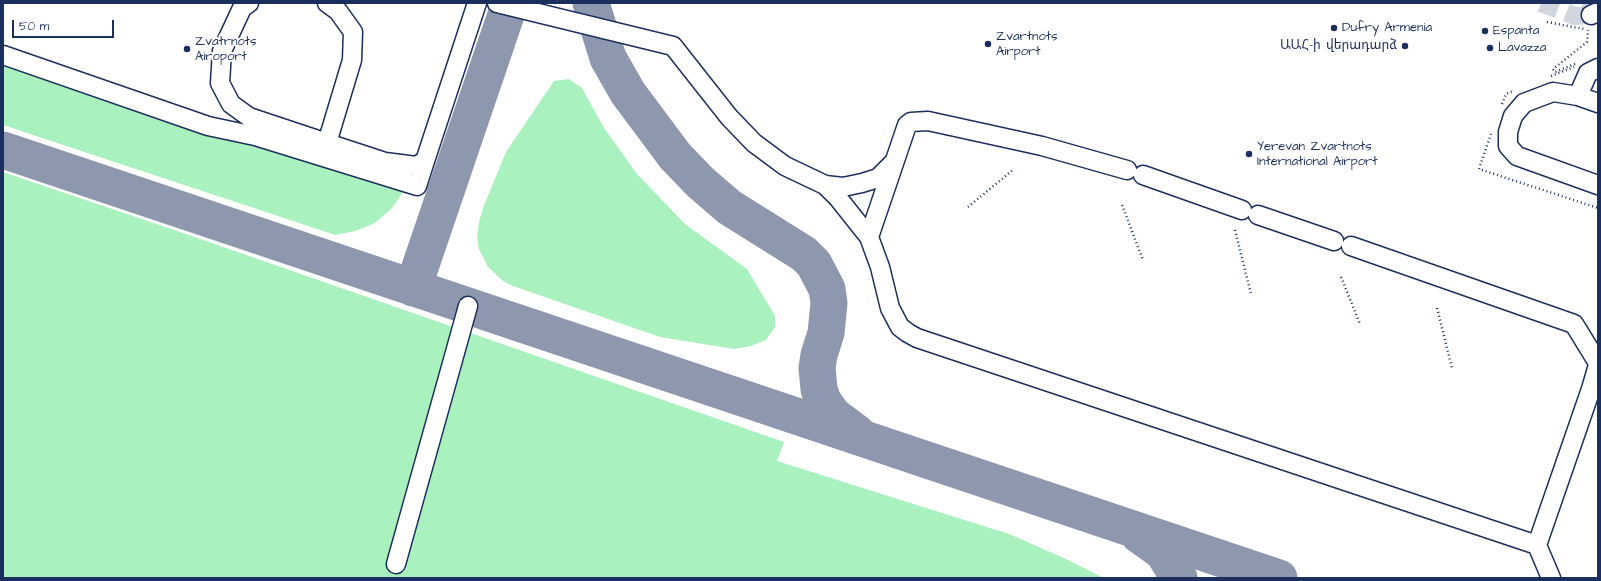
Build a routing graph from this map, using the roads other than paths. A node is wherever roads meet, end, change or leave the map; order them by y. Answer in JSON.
{"nodes":[{"id":1,"x":249,"y":3,"type":"edge"},
{"id":2,"x":327,"y":3,"type":"edge"},
{"id":3,"x":477,"y":3,"type":"edge"},
{"id":4,"x":497,"y":3,"type":"edge"},
{"id":5,"x":3,"y":55,"type":"edge"},
{"id":6,"x":1590,"y":64,"type":"edge"},
{"id":7,"x":1578,"y":96,"type":"junction"},
{"id":8,"x":1598,"y":103,"type":"edge"},
{"id":9,"x":327,"y":143,"type":"junction"},
{"id":10,"x":425,"y":161,"type":"junction"},
{"id":11,"x":894,"y":161,"type":"junction"},
{"id":12,"x":825,"y":185,"type":"junction"},
{"id":13,"x":1598,"y":185,"type":"edge"},
{"id":14,"x":869,"y":237,"type":"junction"},
{"id":15,"x":468,"y":306,"type":"dead end"},
{"id":16,"x":1598,"y":364,"type":"edge"},
{"id":17,"x":1537,"y":545,"type":"junction"},
{"id":18,"x":396,"y":564,"type":"dead end"},
{"id":19,"x":1551,"y":578,"type":"edge"}],
"edges":[{"from":1,"to":9,"type":"lane"},
{"from":2,"to":9,"type":"lane"},
{"from":3,"to":10,"type":"lane"},
{"from":4,"to":12,"type":"lane"},
{"from":5,"to":10,"type":"lane"},
{"from":6,"to":7,"type":"lane"},
{"from":7,"to":8,"type":"lane"},
{"from":7,"to":13,"type":"lane"},
{"from":9,"to":10,"type":"lane"},
{"from":11,"to":12,"type":"lane"},
{"from":11,"to":14,"type":"lane"},
{"from":11,"to":16,"type":"lane"},
{"from":12,"to":14,"type":"lane"},
{"from":14,"to":17,"type":"lane"},
{"from":15,"to":18,"type":"lane"},
{"from":16,"to":17,"type":"lane"},
{"from":17,"to":19,"type":"lane"}]}
